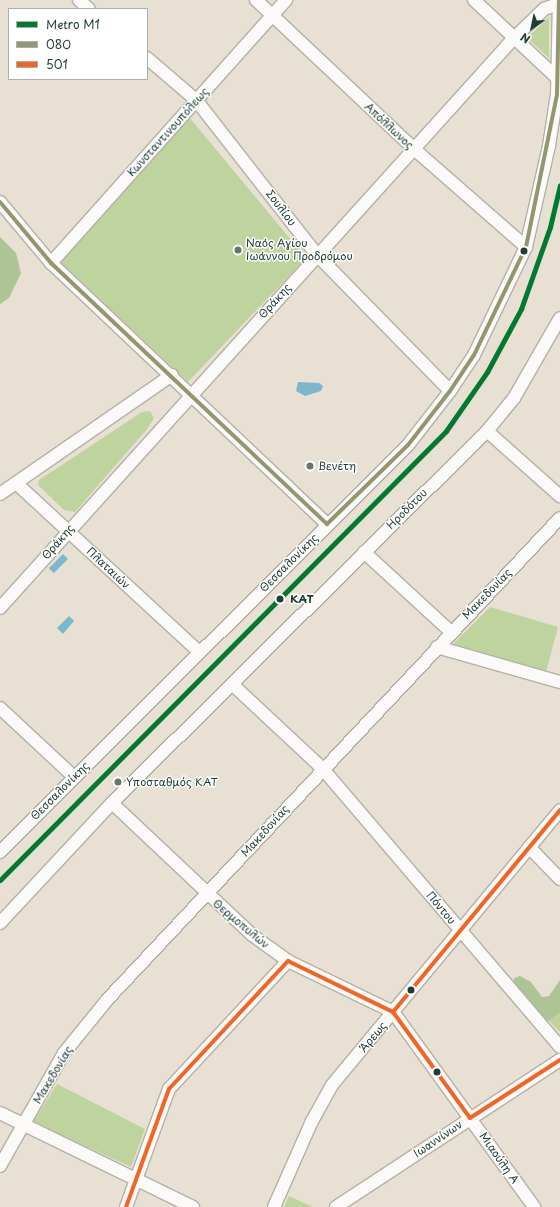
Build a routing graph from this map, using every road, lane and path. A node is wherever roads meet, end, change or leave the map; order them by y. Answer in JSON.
{"nodes":[{"id":1,"x":79,"y":0,"type":"edge"},
{"id":2,"x":256,"y":0,"type":"edge"},
{"id":3,"x":286,"y":0,"type":"edge"},
{"id":4,"x":474,"y":0,"type":"edge"},
{"id":5,"x":558,"y":2,"type":"edge"},
{"id":6,"x":88,"y":8,"type":"edge"},
{"id":7,"x":272,"y":15,"type":"junction"},
{"id":8,"x":514,"y":38,"type":"junction"},
{"id":9,"x":148,"y":59,"type":"edge"},
{"id":10,"x":557,"y":78,"type":"junction"},
{"id":11,"x":196,"y":100,"type":"junction"},
{"id":12,"x":414,"y":149,"type":"junction"},
{"id":13,"x":0,"y":202,"type":"edge"},
{"id":14,"x":526,"y":247,"type":"junction"},
{"id":15,"x":317,"y":255,"type":"junction"},
{"id":16,"x":51,"y":263,"type":"junction"},
{"id":17,"x":560,"y":318,"type":"edge"},
{"id":18,"x":172,"y":375,"type":"junction"},
{"id":19,"x":450,"y":391,"type":"junction"},
{"id":20,"x":191,"y":393,"type":"junction"},
{"id":21,"x":487,"y":431,"type":"junction"},
{"id":22,"x":16,"y":483,"type":"junction"},
{"id":23,"x":0,"y":494,"type":"edge"},
{"id":24,"x":560,"y":496,"type":"edge"},
{"id":25,"x":560,"y":518,"type":"edge"},
{"id":26,"x":328,"y":524,"type":"junction"},
{"id":27,"x":68,"y":531,"type":"junction"},
{"id":28,"x":364,"y":552,"type":"junction"},
{"id":29,"x":0,"y":608,"type":"edge"},
{"id":30,"x":451,"y":632,"type":"junction"},
{"id":31,"x":437,"y":646,"type":"junction"},
{"id":32,"x":199,"y":652,"type":"junction"},
{"id":33,"x":560,"y":682,"type":"edge"},
{"id":34,"x":233,"y":685,"type":"junction"},
{"id":35,"x":0,"y":708,"type":"edge"},
{"id":36,"x":322,"y":768,"type":"junction"},
{"id":37,"x":74,"y":777,"type":"junction"},
{"id":38,"x":112,"y":803,"type":"junction"},
{"id":39,"x":560,"y":810,"type":"edge"},
{"id":40,"x":529,"y":847,"type":"junction"},
{"id":41,"x":0,"y":852,"type":"edge"},
{"id":42,"x":560,"y":879,"type":"edge"},
{"id":43,"x":207,"y":895,"type":"junction"},
{"id":44,"x":0,"y":923,"type":"edge"},
{"id":45,"x":460,"y":930,"type":"junction"},
{"id":46,"x":288,"y":961,"type":"junction"},
{"id":47,"x":393,"y":1012,"type":"junction"},
{"id":48,"x":560,"y":1047,"type":"edge"},
{"id":49,"x":560,"y":1060,"type":"edge"},
{"id":50,"x":0,"y":1113,"type":"edge"},
{"id":51,"x":470,"y":1118,"type":"junction"},
{"id":52,"x":24,"y":1124,"type":"junction"},
{"id":53,"x":0,"y":1166,"type":"edge"},
{"id":54,"x":135,"y":1178,"type":"junction"},
{"id":55,"x":126,"y":1207,"type":"edge"},
{"id":56,"x":193,"y":1207,"type":"edge"},
{"id":57,"x":274,"y":1207,"type":"edge"},
{"id":58,"x":336,"y":1207,"type":"edge"},
{"id":59,"x":534,"y":1207,"type":"edge"}],
"edges":[{"from":1,"to":6,"type":"street"},
{"from":2,"to":7,"type":"street","name":"Απόλλωνος"},
{"from":3,"to":7,"type":"street","name":"Κωνσταντινουπόλεως"},
{"from":4,"to":8,"type":"street"},
{"from":5,"to":8,"type":"street","name":"Θράκης"},
{"from":5,"to":10,"type":"street","name":"Θεσσαλονίκης"},
{"from":7,"to":11,"type":"street","name":"Κωνσταντινουπόλεως"},
{"from":7,"to":12,"type":"street","name":"Απόλλωνος"},
{"from":8,"to":10,"type":"street"},
{"from":8,"to":12,"type":"street","name":"Θράκης"},
{"from":9,"to":11,"type":"street","name":"Σουλίου"},
{"from":10,"to":14,"type":"street","name":"Θεσσαλονίκης"},
{"from":11,"to":15,"type":"street","name":"Σουλίου"},
{"from":11,"to":16,"type":"street","name":"Κωνσταντινουπόλεως"},
{"from":12,"to":14,"type":"street","name":"Απόλλωνος"},
{"from":12,"to":15,"type":"street","name":"Θράκης"},
{"from":13,"to":16,"type":"street"},
{"from":14,"to":19,"type":"street","name":"Θεσσαλονίκης"},
{"from":15,"to":19,"type":"street","name":"Σουλίου"},
{"from":15,"to":20,"type":"street","name":"Θράκης"},
{"from":16,"to":18,"type":"street"},
{"from":17,"to":21,"type":"street","name":"Ηροδότου"},
{"from":18,"to":20,"type":"street"},
{"from":18,"to":22,"type":"street"},
{"from":19,"to":26,"type":"street","name":"Θεσσαλονίκης"},
{"from":20,"to":26,"type":"street"},
{"from":20,"to":27,"type":"street","name":"Θράκης"},
{"from":21,"to":24,"type":"street"},
{"from":21,"to":28,"type":"street","name":"Ηροδότου"},
{"from":22,"to":23,"type":"street"},
{"from":22,"to":27,"type":"street","name":"Πλαταιών"},
{"from":25,"to":30,"type":"street","name":"Μακεδονίας"},
{"from":26,"to":32,"type":"street","name":"Θεσσαλονίκης"},
{"from":27,"to":29,"type":"street","name":"Θράκης"},
{"from":27,"to":32,"type":"street","name":"Πλαταιών"},
{"from":28,"to":30,"type":"street"},
{"from":28,"to":34,"type":"street","name":"Ηροδότου"},
{"from":30,"to":31,"type":"street","name":"Μακεδονίας"},
{"from":31,"to":33,"type":"street"},
{"from":31,"to":36,"type":"street","name":"Μακεδονίας"},
{"from":32,"to":37,"type":"street","name":"Θεσσαλονίκης"},
{"from":34,"to":36,"type":"street"},
{"from":34,"to":38,"type":"street"},
{"from":35,"to":37,"type":"street"},
{"from":36,"to":43,"type":"street","name":"Μακεδονίας"},
{"from":36,"to":45,"type":"street","name":"Πόντου"},
{"from":37,"to":41,"type":"street","name":"Θεσσαλονίκης"},
{"from":38,"to":43,"type":"street","name":"Θερμοπυλών"},
{"from":38,"to":44,"type":"street"},
{"from":39,"to":40,"type":"street","name":"Άρεως"},
{"from":40,"to":42,"type":"street"},
{"from":40,"to":45,"type":"street","name":"Άρεως"},
{"from":43,"to":46,"type":"street","name":"Θερμοπυλών"},
{"from":43,"to":52,"type":"street","name":"Μακεδονίας"},
{"from":45,"to":47,"type":"street","name":"Άρεως"},
{"from":45,"to":48,"type":"street","name":"Πόντου"},
{"from":46,"to":47,"type":"street","name":"Θερμοπυλών"},
{"from":46,"to":54,"type":"street"},
{"from":47,"to":51,"type":"street","name":"Μιαούλη Α"},
{"from":47,"to":57,"type":"street","name":"Άρεως"},
{"from":49,"to":51,"type":"street","name":"Ιωαννίνων"},
{"from":50,"to":52,"type":"street"},
{"from":51,"to":58,"type":"street","name":"Ιωαννίνων"},
{"from":51,"to":59,"type":"street","name":"Μιαούλη Α"},
{"from":52,"to":53,"type":"street","name":"Μακεδονίας"},
{"from":52,"to":54,"type":"street"},
{"from":54,"to":55,"type":"street"},
{"from":54,"to":56,"type":"street"}]}
